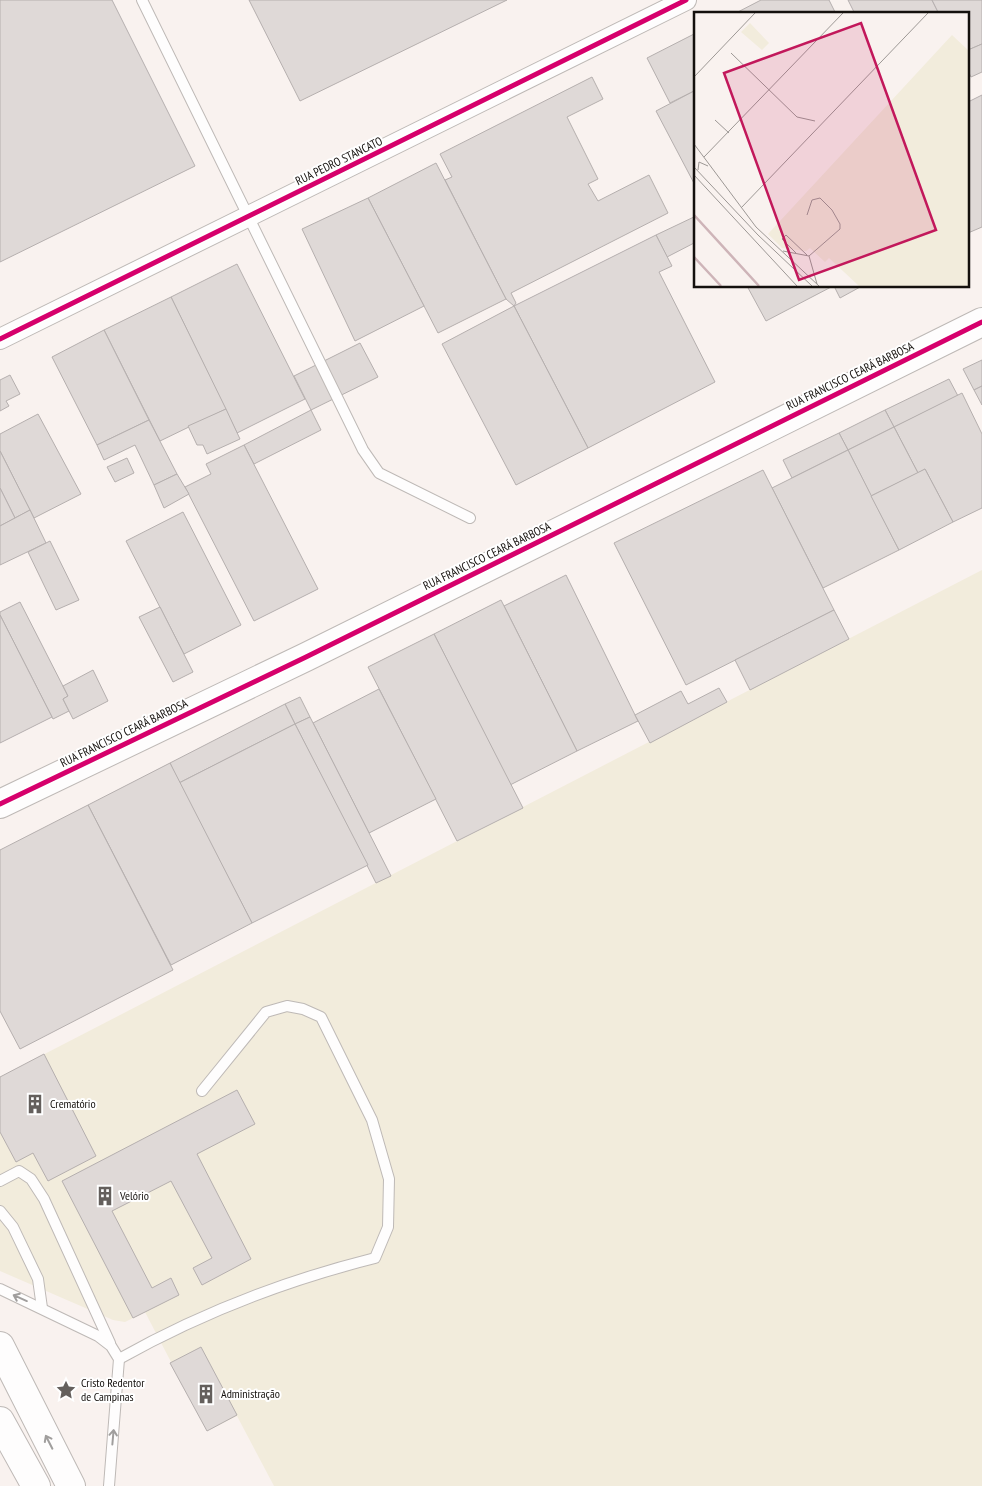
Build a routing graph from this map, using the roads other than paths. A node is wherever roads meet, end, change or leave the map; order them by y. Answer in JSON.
{"nodes":[{"id":1,"x":142,"y":0,"type":"edge"},
{"id":2,"x":686,"y":0,"type":"edge"},
{"id":3,"x":249,"y":216,"type":"junction"},
{"id":4,"x":982,"y":322,"type":"edge"},
{"id":5,"x":0,"y":339,"type":"edge"},
{"id":6,"x":470,"y":518,"type":"dead end"},
{"id":7,"x":0,"y":804,"type":"edge"},
{"id":8,"x":202,"y":1091,"type":"dead end"},
{"id":9,"x":0,"y":1181,"type":"edge"},
{"id":10,"x":0,"y":1211,"type":"edge"},
{"id":11,"x":0,"y":1289,"type":"edge"},
{"id":12,"x":42,"y":1308,"type":"junction"},
{"id":13,"x":0,"y":1346,"type":"edge"},
{"id":14,"x":111,"y":1346,"type":"junction"},
{"id":15,"x":119,"y":1359,"type":"junction"},
{"id":16,"x":0,"y":1421,"type":"edge"},
{"id":17,"x":36,"y":1486,"type":"edge"},
{"id":18,"x":71,"y":1486,"type":"edge"},
{"id":19,"x":108,"y":1486,"type":"edge"}],
"edges":[{"from":1,"to":3,"type":"lane"},
{"from":2,"to":3,"type":"street","name":"RUA PEDRO STANCATO"},
{"from":3,"to":5,"type":"street","name":"RUA PEDRO STANCATO"},
{"from":3,"to":6,"type":"lane"},
{"from":4,"to":7,"type":"street","name":"RUA FRANCISCO CEARÁ BARBOSA"},
{"from":8,"to":15,"type":"lane"},
{"from":9,"to":14,"type":"lane"},
{"from":10,"to":12,"type":"lane"},
{"from":12,"to":11,"type":"lane","one_way":true},
{"from":12,"to":14,"type":"lane"},
{"from":18,"to":13,"type":"street","one_way":true},
{"from":14,"to":15,"type":"lane"},
{"from":19,"to":15,"type":"lane","one_way":true},
{"from":16,"to":17,"type":"street"}]}
